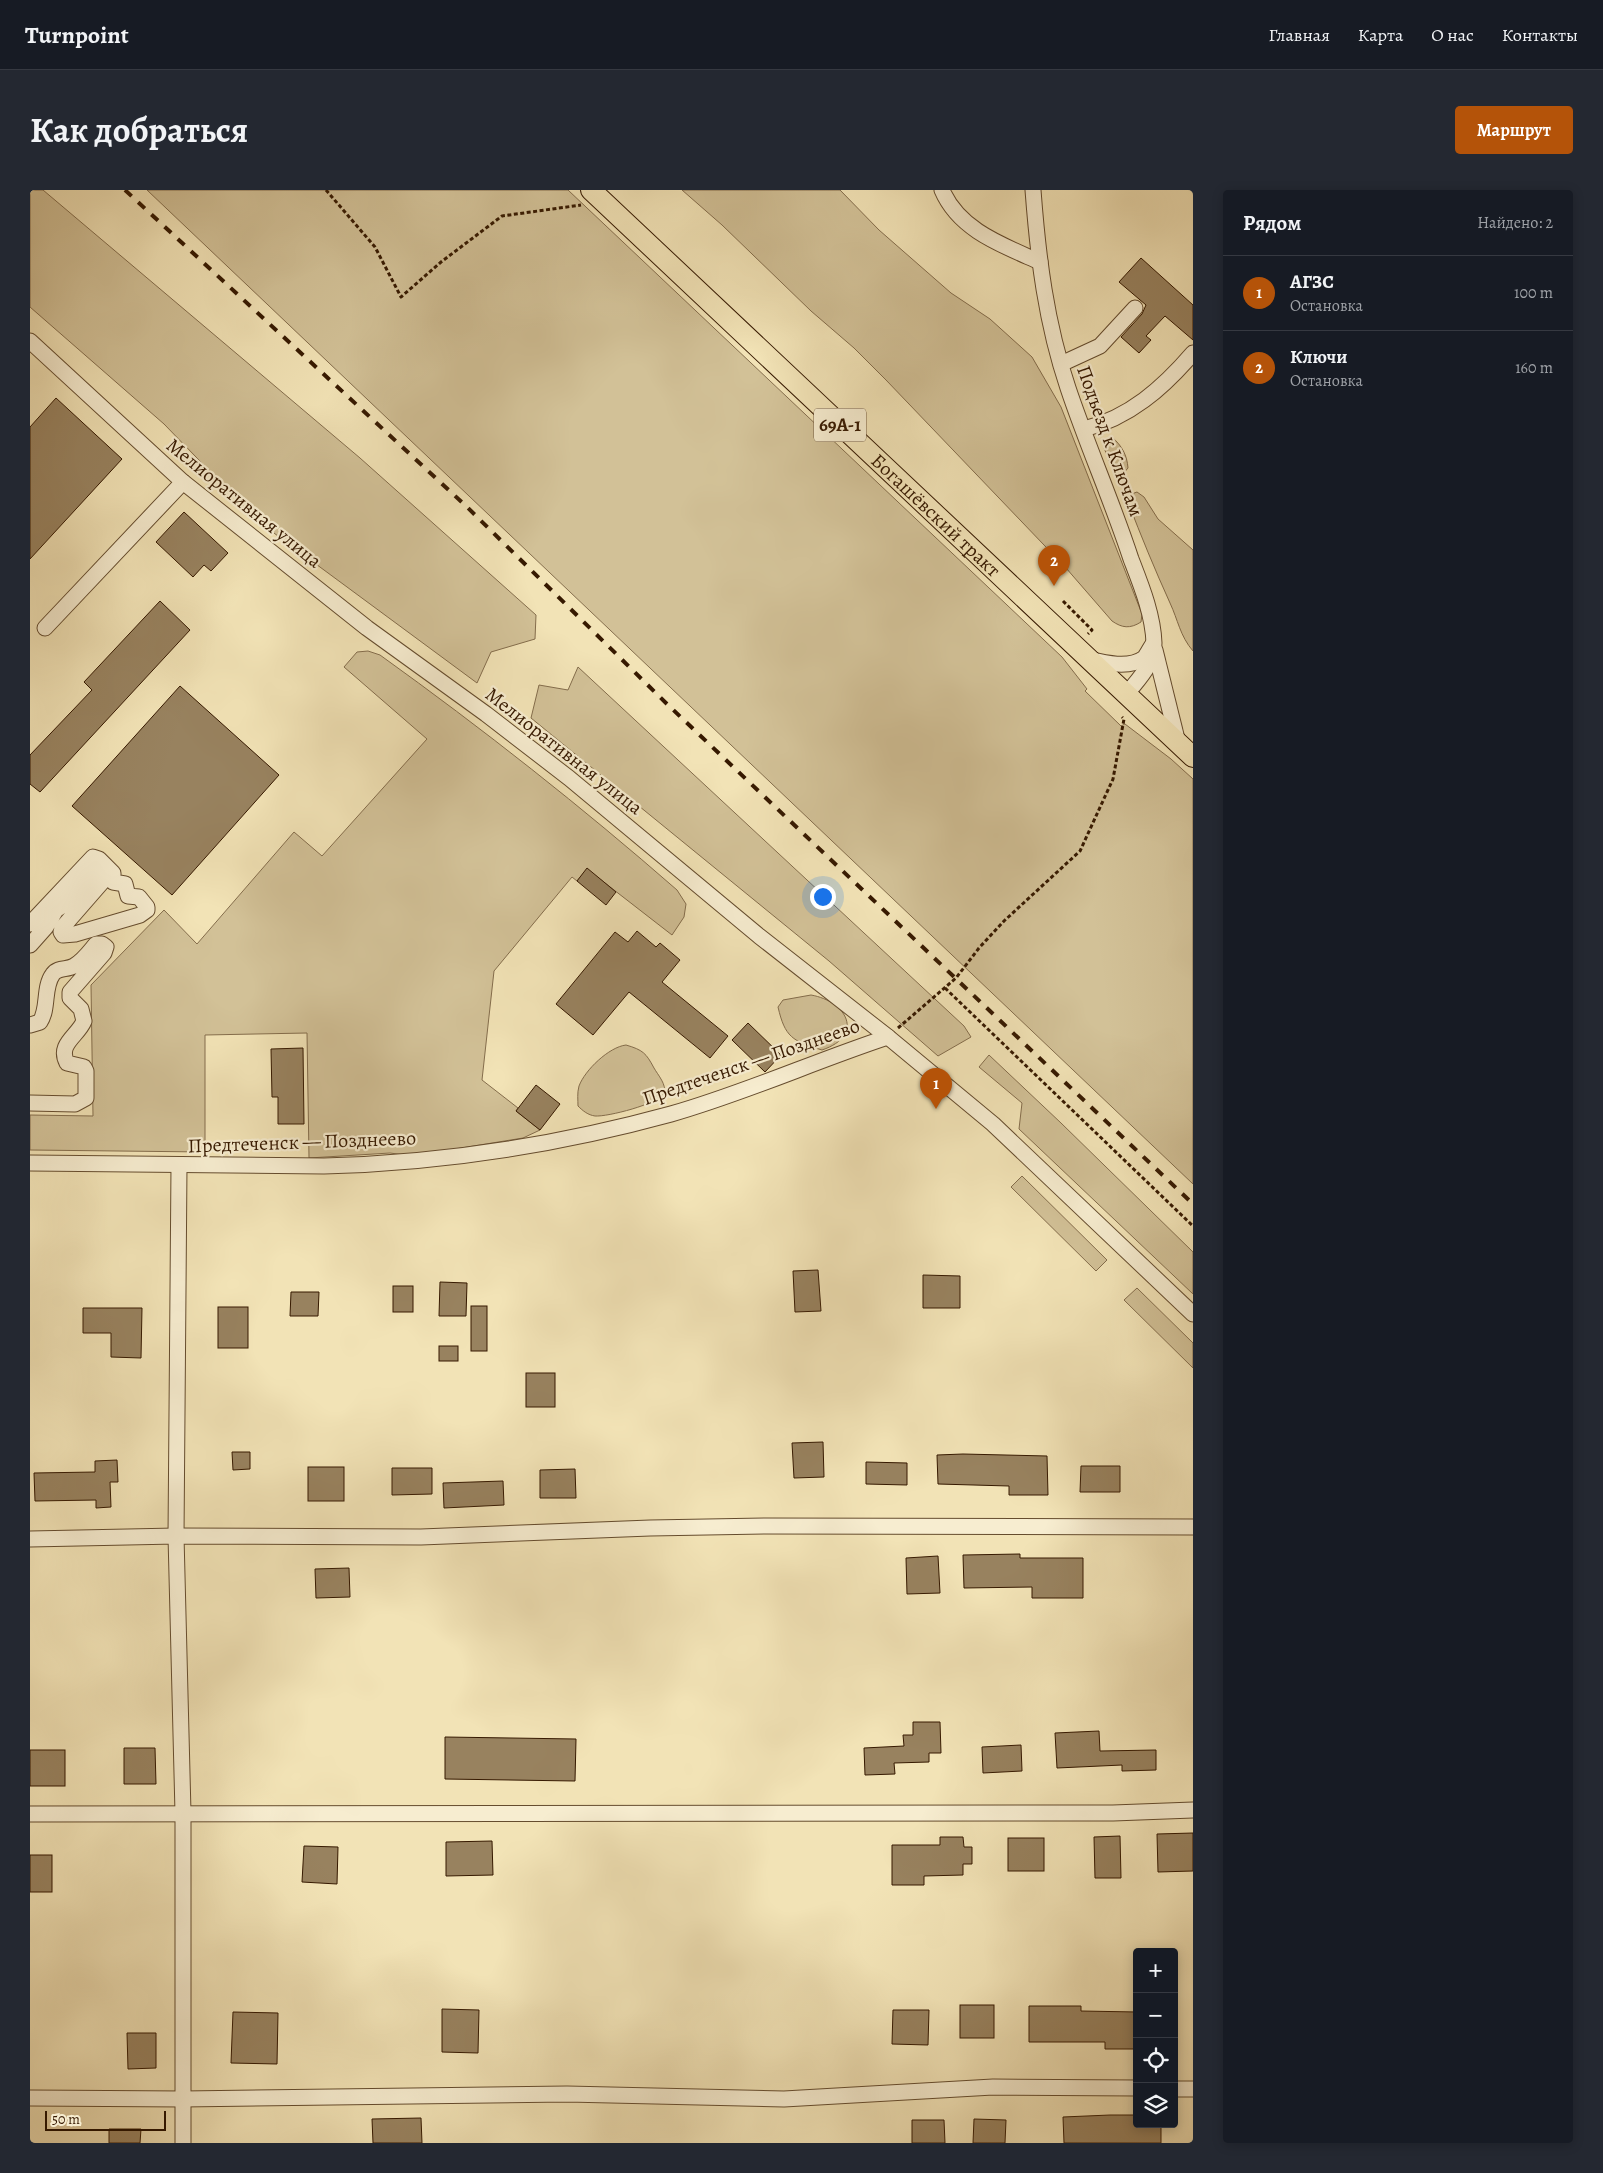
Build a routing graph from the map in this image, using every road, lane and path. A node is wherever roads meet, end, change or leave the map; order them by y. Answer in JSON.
{"nodes":[{"id":1,"x":326,"y":190,"type":"edge"},
{"id":2,"x":942,"y":190,"type":"edge"},
{"id":3,"x":1033,"y":190,"type":"edge"},
{"id":4,"x":597,"y":196,"type":"edge"},
{"id":5,"x":1040,"y":262,"type":"junction"},
{"id":6,"x":1135,"y":308,"type":"dead end"},
{"id":7,"x":30,"y":341,"type":"edge"},
{"id":8,"x":1193,"y":353,"type":"edge"},
{"id":9,"x":1061,"y":364,"type":"junction"},
{"id":10,"x":1084,"y":429,"type":"junction"},
{"id":11,"x":183,"y":482,"type":"junction"},
{"id":12,"x":1063,"y":601,"type":"dead end"},
{"id":13,"x":45,"y":628,"type":"dead end"},
{"id":14,"x":1086,"y":636,"type":"dead end"},
{"id":15,"x":1154,"y":643,"type":"junction"},
{"id":16,"x":1088,"y":659,"type":"junction"},
{"id":17,"x":1126,"y":695,"type":"junction"},
{"id":18,"x":1124,"y":720,"type":"dead end"},
{"id":19,"x":1178,"y":743,"type":"junction"},
{"id":20,"x":1193,"y":757,"type":"edge"},
{"id":21,"x":30,"y":924,"type":"edge"},
{"id":22,"x":30,"y":944,"type":"edge"},
{"id":23,"x":945,"y":988,"type":"junction"},
{"id":24,"x":30,"y":1025,"type":"edge"},
{"id":25,"x":888,"y":1037,"type":"junction"},
{"id":26,"x":30,"y":1103,"type":"edge"},
{"id":27,"x":30,"y":1163,"type":"edge"},
{"id":28,"x":179,"y":1166,"type":"junction"},
{"id":29,"x":1193,"y":1226,"type":"edge"},
{"id":30,"x":1193,"y":1314,"type":"edge"},
{"id":31,"x":1193,"y":1528,"type":"edge"},
{"id":32,"x":176,"y":1536,"type":"junction"},
{"id":33,"x":30,"y":1539,"type":"edge"},
{"id":34,"x":1193,"y":1810,"type":"edge"},
{"id":35,"x":183,"y":1813,"type":"junction"},
{"id":36,"x":30,"y":1814,"type":"edge"},
{"id":37,"x":1133,"y":2088,"type":"edge"},
{"id":38,"x":1178,"y":2089,"type":"edge"},
{"id":39,"x":1193,"y":2089,"type":"edge"},
{"id":40,"x":30,"y":2098,"type":"edge"},
{"id":41,"x":183,"y":2099,"type":"junction"},
{"id":42,"x":183,"y":2143,"type":"edge"}],
"edges":[{"from":1,"to":4,"type":"path"},
{"from":2,"to":5,"type":"street"},
{"from":3,"to":5,"type":"street","name":"Подъезд к Ключам"},
{"from":4,"to":16,"type":"main road","name":"Богашёвский тракт","number":"69А-1"},
{"from":5,"to":9,"type":"street","name":"Подъезд к Ключам"},
{"from":6,"to":9,"type":"street"},
{"from":7,"to":11,"type":"street","name":"Мелиоративная улица"},
{"from":8,"to":10,"type":"street"},
{"from":9,"to":10,"type":"street","name":"Подъезд к Ключам"},
{"from":10,"to":15,"type":"street","name":"Подъезд к Ключам"},
{"from":11,"to":13,"type":"street"},
{"from":11,"to":25,"type":"street","name":"Мелиоративная улица"},
{"from":12,"to":14,"type":"path"},
{"from":15,"to":16,"type":"street"},
{"from":15,"to":17,"type":"street","name":"Подъезд к Ключам"},
{"from":15,"to":19,"type":"street"},
{"from":16,"to":17,"type":"main road","name":"Богашёвский тракт","number":"69А-1"},
{"from":17,"to":19,"type":"main road","name":"Богашёвский тракт","number":"69А-1"},
{"from":18,"to":23,"type":"path"},
{"from":19,"to":20,"type":"main road","name":"Богашёвский тракт","number":"69А-1"},
{"from":21,"to":22,"type":"street"},
{"from":23,"to":25,"type":"path"},
{"from":23,"to":29,"type":"path"},
{"from":24,"to":26,"type":"street"},
{"from":25,"to":28,"type":"street","name":"Предтеченск — Позднеево"},
{"from":25,"to":30,"type":"street","name":"Мелиоративная улица"},
{"from":27,"to":28,"type":"street","name":"Предтеченск — Позднеево"},
{"from":28,"to":32,"type":"street"},
{"from":31,"to":32,"type":"street"},
{"from":32,"to":33,"type":"street"},
{"from":32,"to":35,"type":"street"},
{"from":34,"to":35,"type":"street"},
{"from":35,"to":36,"type":"street"},
{"from":35,"to":41,"type":"street"},
{"from":37,"to":41,"type":"street"},
{"from":38,"to":39,"type":"street"},
{"from":40,"to":41,"type":"street"},
{"from":41,"to":42,"type":"street"}]}
